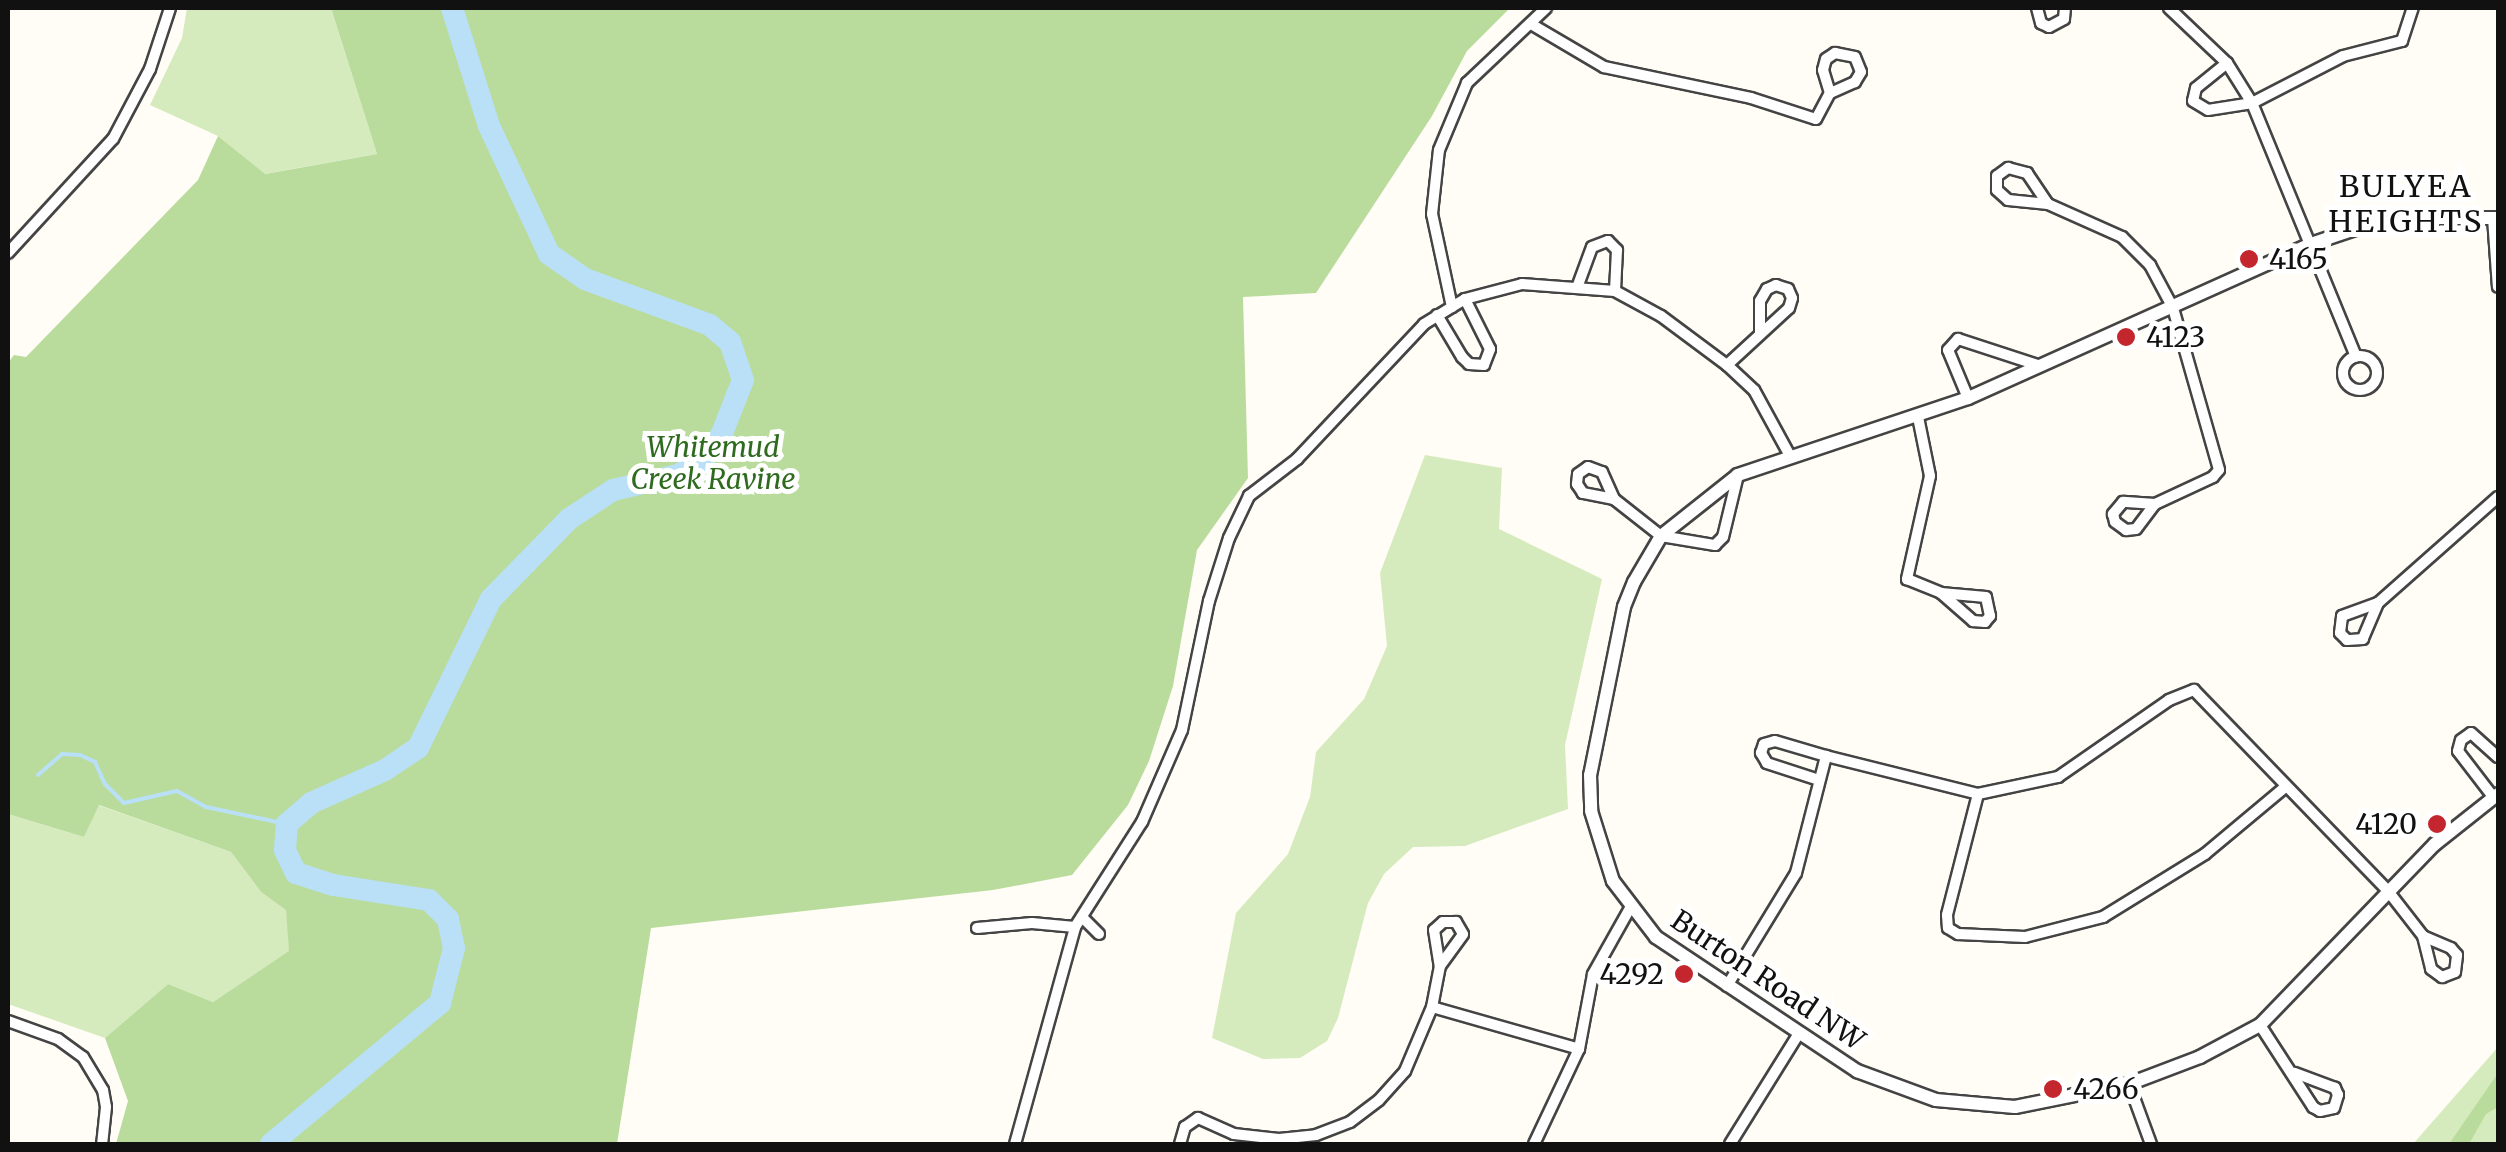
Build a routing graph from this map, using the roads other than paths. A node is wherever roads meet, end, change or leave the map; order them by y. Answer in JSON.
{"nodes":[{"id":1,"x":170,"y":8,"type":"edge"},
{"id":2,"x":1546,"y":8,"type":"edge"},
{"id":3,"x":2036,"y":8,"type":"edge"},
{"id":4,"x":2065,"y":8,"type":"edge"},
{"id":5,"x":2168,"y":8,"type":"edge"},
{"id":6,"x":2413,"y":8,"type":"edge"},
{"id":7,"x":1531,"y":24,"type":"junction"},
{"id":8,"x":2227,"y":63,"type":"junction"},
{"id":9,"x":1830,"y":93,"type":"dead end"},
{"id":10,"x":2252,"y":103,"type":"junction"},
{"id":11,"x":2048,"y":204,"type":"junction"},
{"id":12,"x":2496,"y":218,"type":"edge"},
{"id":13,"x":2311,"y":244,"type":"junction"},
{"id":14,"x":8,"y":254,"type":"edge"},
{"id":15,"x":1578,"y":285,"type":"junction"},
{"id":16,"x":2498,"y":287,"type":"edge"},
{"id":17,"x":1614,"y":292,"type":"junction"},
{"id":18,"x":1465,"y":298,"type":"junction"},
{"id":19,"x":1452,"y":307,"type":"junction"},
{"id":20,"x":2174,"y":308,"type":"junction"},
{"id":21,"x":1437,"y":316,"type":"junction"},
{"id":22,"x":1760,"y":333,"type":"junction"},
{"id":23,"x":2356,"y":356,"type":"dead end"},
{"id":24,"x":1728,"y":365,"type":"junction"},
{"id":25,"x":2042,"y":366,"type":"junction"},
{"id":26,"x":1968,"y":398,"type":"junction"},
{"id":27,"x":1918,"y":417,"type":"junction"},
{"id":28,"x":1789,"y":454,"type":"junction"},
{"id":29,"x":1738,"y":475,"type":"junction"},
{"id":30,"x":2498,"y":497,"type":"edge"},
{"id":31,"x":1614,"y":499,"type":"dead end"},
{"id":32,"x":2154,"y":504,"type":"dead end"},
{"id":33,"x":1661,"y":536,"type":"junction"},
{"id":34,"x":1941,"y":593,"type":"junction"},
{"id":35,"x":2378,"y":603,"type":"dead end"},
{"id":36,"x":1826,"y":756,"type":"junction"},
{"id":37,"x":2498,"y":756,"type":"edge"},
{"id":38,"x":1819,"y":780,"type":"junction"},
{"id":39,"x":2286,"y":787,"type":"junction"},
{"id":40,"x":1978,"y":794,"type":"junction"},
{"id":41,"x":2496,"y":796,"type":"edge"},
{"id":42,"x":2388,"y":891,"type":"junction"},
{"id":43,"x":1630,"y":908,"type":"junction"},
{"id":44,"x":1078,"y":922,"type":"junction"},
{"id":45,"x":978,"y":928,"type":"dead end"},
{"id":46,"x":1099,"y":934,"type":"dead end"},
{"id":47,"x":2424,"y":936,"type":"dead end"},
{"id":48,"x":1440,"y":966,"type":"dead end"},
{"id":49,"x":1727,"y":986,"type":"junction"},
{"id":50,"x":1432,"y":1007,"type":"junction"},
{"id":51,"x":8,"y":1021,"type":"edge"},
{"id":52,"x":2260,"y":1026,"type":"junction"},
{"id":53,"x":1799,"y":1033,"type":"junction"},
{"id":54,"x":1580,"y":1049,"type":"junction"},
{"id":55,"x":2294,"y":1073,"type":"junction"},
{"id":56,"x":2129,"y":1084,"type":"junction"},
{"id":57,"x":102,"y":1144,"type":"edge"},
{"id":58,"x":1015,"y":1144,"type":"edge"},
{"id":59,"x":1180,"y":1144,"type":"edge"},
{"id":60,"x":1534,"y":1144,"type":"edge"},
{"id":61,"x":1730,"y":1144,"type":"edge"},
{"id":62,"x":2151,"y":1144,"type":"edge"}],
"edges":[{"from":1,"to":14,"type":"street"},
{"from":2,"to":7,"type":"street"},
{"from":3,"to":4,"type":"street"},
{"from":5,"to":8,"type":"street"},
{"from":6,"to":10,"type":"street"},
{"from":7,"to":9,"type":"street"},
{"from":7,"to":19,"type":"street"},
{"from":8,"to":10,"type":"street"},
{"from":8,"to":10,"type":"street"},
{"from":10,"to":13,"type":"street"},
{"from":11,"to":11,"type":"street"},
{"from":11,"to":20,"type":"street"},
{"from":12,"to":13,"type":"street","name":"Burton Road NW"},
{"from":12,"to":16,"type":"street","name":"Burton Road NW"},
{"from":13,"to":20,"type":"street","name":"Burton Road NW"},
{"from":13,"to":23,"type":"street"},
{"from":15,"to":17,"type":"street"},
{"from":15,"to":17,"type":"street"},
{"from":15,"to":18,"type":"street"},
{"from":17,"to":24,"type":"street"},
{"from":18,"to":19,"type":"street"},
{"from":18,"to":21,"type":"street"},
{"from":19,"to":21,"type":"street"},
{"from":20,"to":25,"type":"street","name":"Burton Road NW"},
{"from":20,"to":32,"type":"street"},
{"from":21,"to":44,"type":"street"},
{"from":22,"to":22,"type":"street"},
{"from":22,"to":24,"type":"street"},
{"from":24,"to":28,"type":"street"},
{"from":25,"to":26,"type":"street","name":"Burton Road NW"},
{"from":25,"to":26,"type":"street"},
{"from":26,"to":27,"type":"street","name":"Burton Road NW"},
{"from":27,"to":28,"type":"street","name":"Burton Road NW"},
{"from":27,"to":34,"type":"street"},
{"from":28,"to":29,"type":"street","name":"Burton Road NW"},
{"from":29,"to":33,"type":"street","name":"Burton Road NW"},
{"from":29,"to":33,"type":"street"},
{"from":30,"to":35,"type":"street"},
{"from":31,"to":33,"type":"street"},
{"from":33,"to":43,"type":"street","name":"Burton Road NW"},
{"from":34,"to":34,"type":"street"},
{"from":36,"to":38,"type":"street"},
{"from":36,"to":38,"type":"street"},
{"from":36,"to":40,"type":"street"},
{"from":37,"to":41,"type":"street","name":"Burton Road NW"},
{"from":38,"to":49,"type":"street"},
{"from":39,"to":40,"type":"street"},
{"from":39,"to":40,"type":"street"},
{"from":39,"to":42,"type":"street"},
{"from":41,"to":42,"type":"street","name":"Burton Road NW"},
{"from":42,"to":47,"type":"street"},
{"from":42,"to":52,"type":"street","name":"Burton Road NW"},
{"from":43,"to":49,"type":"street","name":"Burton Road NW"},
{"from":43,"to":54,"type":"street"},
{"from":44,"to":45,"type":"street"},
{"from":44,"to":46,"type":"street"},
{"from":44,"to":58,"type":"street"},
{"from":48,"to":50,"type":"street"},
{"from":49,"to":53,"type":"street","name":"Burton Road NW"},
{"from":50,"to":54,"type":"street"},
{"from":50,"to":59,"type":"street"},
{"from":51,"to":57,"type":"street"},
{"from":52,"to":55,"type":"street"},
{"from":52,"to":56,"type":"street","name":"Burton Road NW"},
{"from":53,"to":56,"type":"street","name":"Burton Road NW"},
{"from":53,"to":61,"type":"street"},
{"from":54,"to":60,"type":"street"},
{"from":55,"to":55,"type":"street"},
{"from":56,"to":62,"type":"street"}]}
